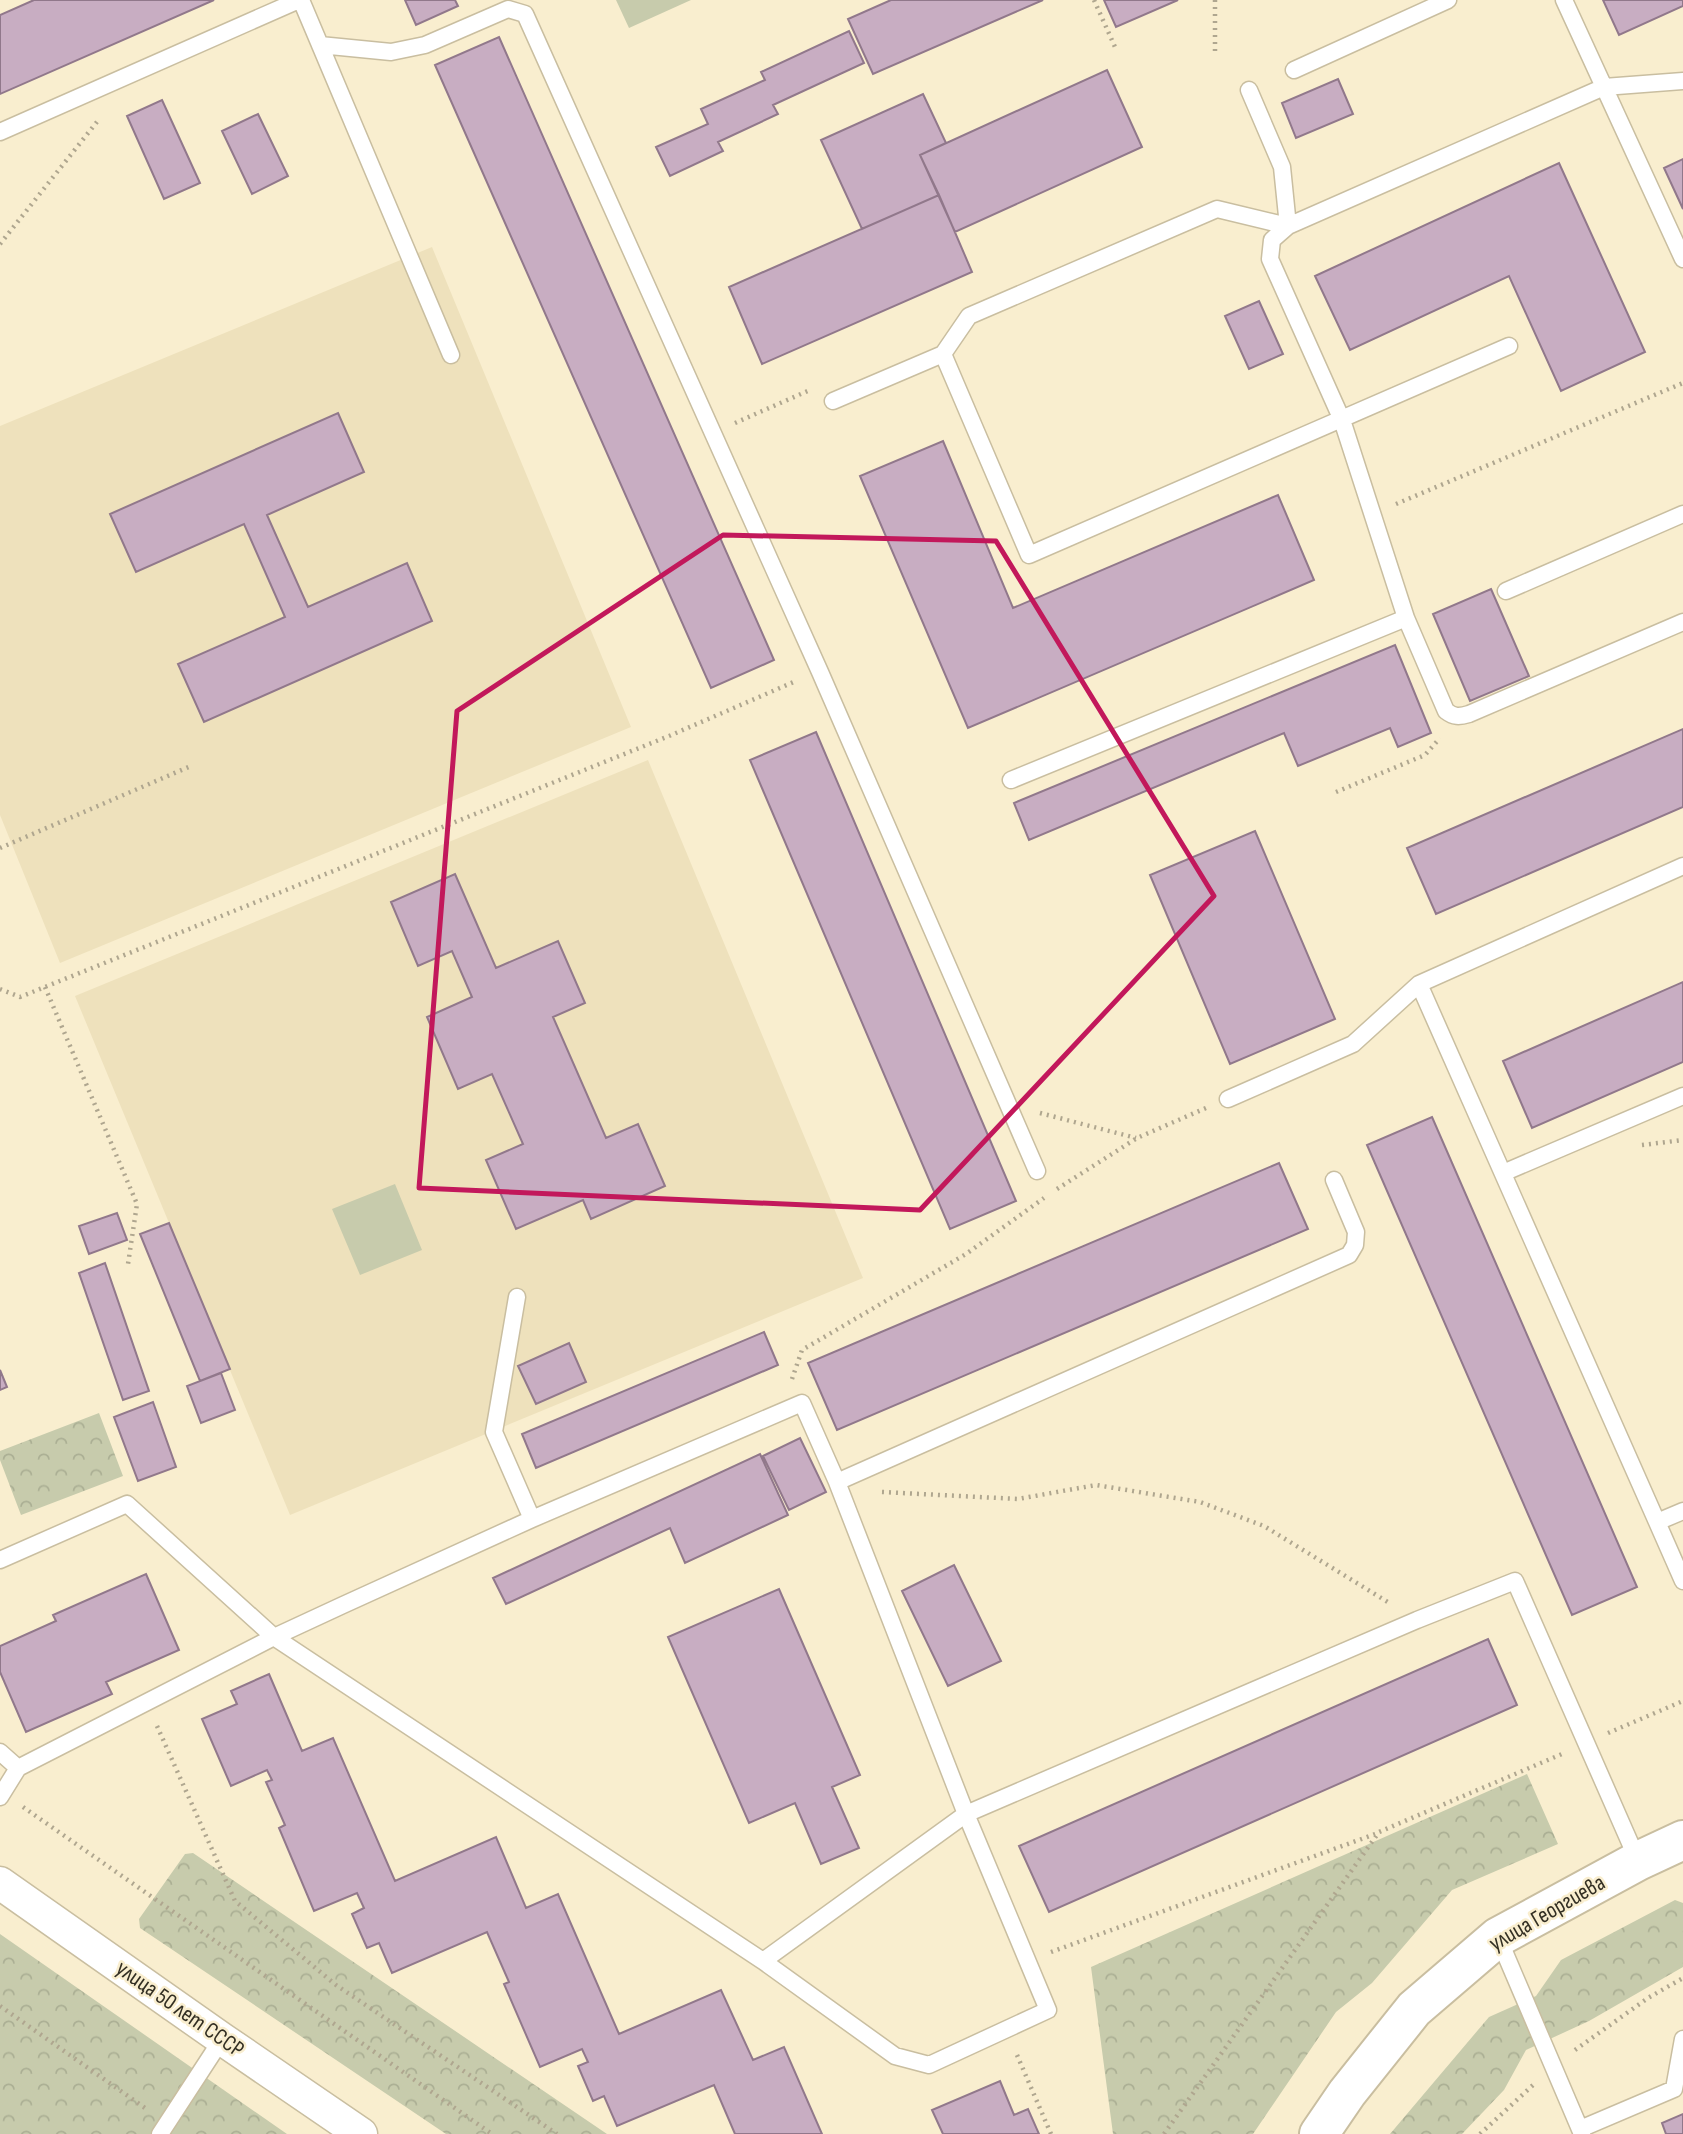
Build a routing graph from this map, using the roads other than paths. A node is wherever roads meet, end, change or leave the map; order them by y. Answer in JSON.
{"nodes":[{"id":1,"x":300,"y":0,"type":"edge"},
{"id":2,"x":1448,"y":0,"type":"edge"},
{"id":3,"x":1564,"y":0,"type":"edge"},
{"id":4,"x":320,"y":44,"type":"junction"},
{"id":5,"x":1294,"y":70,"type":"dead end"},
{"id":6,"x":1683,"y":81,"type":"edge"},
{"id":7,"x":1604,"y":87,"type":"junction"},
{"id":8,"x":1249,"y":90,"type":"dead end"},
{"id":9,"x":0,"y":132,"type":"edge"},
{"id":10,"x":1287,"y":226,"type":"junction"},
{"id":11,"x":1683,"y":259,"type":"edge"},
{"id":12,"x":1509,"y":346,"type":"dead end"},
{"id":13,"x":943,"y":354,"type":"junction"},
{"id":14,"x":451,"y":355,"type":"dead end"},
{"id":15,"x":833,"y":401,"type":"road end"},
{"id":16,"x":1342,"y":420,"type":"junction"},
{"id":17,"x":1683,"y":514,"type":"edge"},
{"id":18,"x":1506,"y":591,"type":"dead end"},
{"id":19,"x":1406,"y":618,"type":"junction"},
{"id":20,"x":1683,"y":622,"type":"edge"},
{"id":21,"x":1011,"y":780,"type":"dead end"},
{"id":22,"x":1683,"y":866,"type":"edge"},
{"id":23,"x":1419,"y":984,"type":"junction"},
{"id":24,"x":1683,"y":1096,"type":"edge"},
{"id":25,"x":1228,"y":1099,"type":"road end"},
{"id":26,"x":1037,"y":1171,"type":"dead end"},
{"id":27,"x":1503,"y":1173,"type":"junction"},
{"id":28,"x":1334,"y":1180,"type":"dead end"},
{"id":29,"x":517,"y":1297,"type":"dead end"},
{"id":30,"x":837,"y":1482,"type":"junction"},
{"id":31,"x":1683,"y":1511,"type":"edge"},
{"id":32,"x":532,"y":1519,"type":"junction"},
{"id":33,"x":1657,"y":1522,"type":"junction"},
{"id":34,"x":0,"y":1560,"type":"edge"},
{"id":35,"x":1683,"y":1581,"type":"edge"},
{"id":36,"x":274,"y":1637,"type":"junction"},
{"id":37,"x":0,"y":1752,"type":"edge"},
{"id":38,"x":18,"y":1768,"type":"junction"},
{"id":39,"x":1,"y":1795,"type":"edge"},
{"id":40,"x":966,"y":1814,"type":"junction"},
{"id":41,"x":1683,"y":1840,"type":"edge"},
{"id":42,"x":1638,"y":1861,"type":"junction"},
{"id":43,"x":0,"y":1883,"type":"edge"},
{"id":44,"x":1498,"y":1937,"type":"junction"},
{"id":45,"x":763,"y":1961,"type":"junction"},
{"id":46,"x":222,"y":2039,"type":"junction"},
{"id":47,"x":1683,"y":2039,"type":"edge"},
{"id":48,"x":163,"y":2129,"type":"edge"},
{"id":49,"x":1581,"y":2132,"type":"edge"},
{"id":50,"x":361,"y":2134,"type":"edge"},
{"id":51,"x":1319,"y":2134,"type":"edge"}],
"edges":[{"from":1,"to":4,"type":"lane"},
{"from":1,"to":9,"type":"lane"},
{"from":2,"to":5,"type":"lane"},
{"from":3,"to":7,"type":"lane"},
{"from":4,"to":14,"type":"lane"},
{"from":4,"to":26,"type":"lane"},
{"from":6,"to":7,"type":"lane"},
{"from":7,"to":10,"type":"lane"},
{"from":7,"to":11,"type":"lane"},
{"from":8,"to":10,"type":"lane"},
{"from":10,"to":13,"type":"lane"},
{"from":10,"to":16,"type":"lane"},
{"from":12,"to":16,"type":"lane"},
{"from":13,"to":15,"type":"lane"},
{"from":13,"to":16,"type":"lane"},
{"from":16,"to":19,"type":"lane"},
{"from":17,"to":18,"type":"lane"},
{"from":19,"to":20,"type":"lane"},
{"from":19,"to":21,"type":"lane"},
{"from":22,"to":23,"type":"lane"},
{"from":23,"to":25,"type":"lane"},
{"from":23,"to":27,"type":"lane"},
{"from":24,"to":27,"type":"lane"},
{"from":27,"to":33,"type":"lane"},
{"from":28,"to":30,"type":"lane"},
{"from":29,"to":32,"type":"lane"},
{"from":30,"to":32,"type":"lane"},
{"from":30,"to":40,"type":"lane"},
{"from":31,"to":33,"type":"lane"},
{"from":32,"to":36,"type":"lane"},
{"from":33,"to":35,"type":"lane"},
{"from":34,"to":36,"type":"lane"},
{"from":36,"to":38,"type":"lane"},
{"from":36,"to":45,"type":"lane"},
{"from":37,"to":38,"type":"lane"},
{"from":38,"to":39,"type":"lane"},
{"from":40,"to":42,"type":"lane"},
{"from":40,"to":45,"type":"lane"},
{"from":40,"to":45,"type":"lane"},
{"from":41,"to":42,"type":"street","name":"улица Георгиева"},
{"from":42,"to":44,"type":"street","name":"улица Георгиева"},
{"from":43,"to":46,"type":"street","name":"улица 50 лет СССР"},
{"from":44,"to":49,"type":"lane"},
{"from":44,"to":51,"type":"street","name":"улица Георгиева"},
{"from":46,"to":48,"type":"lane"},
{"from":46,"to":50,"type":"street","name":"улица 50 лет СССР"},
{"from":47,"to":49,"type":"lane"}]}
